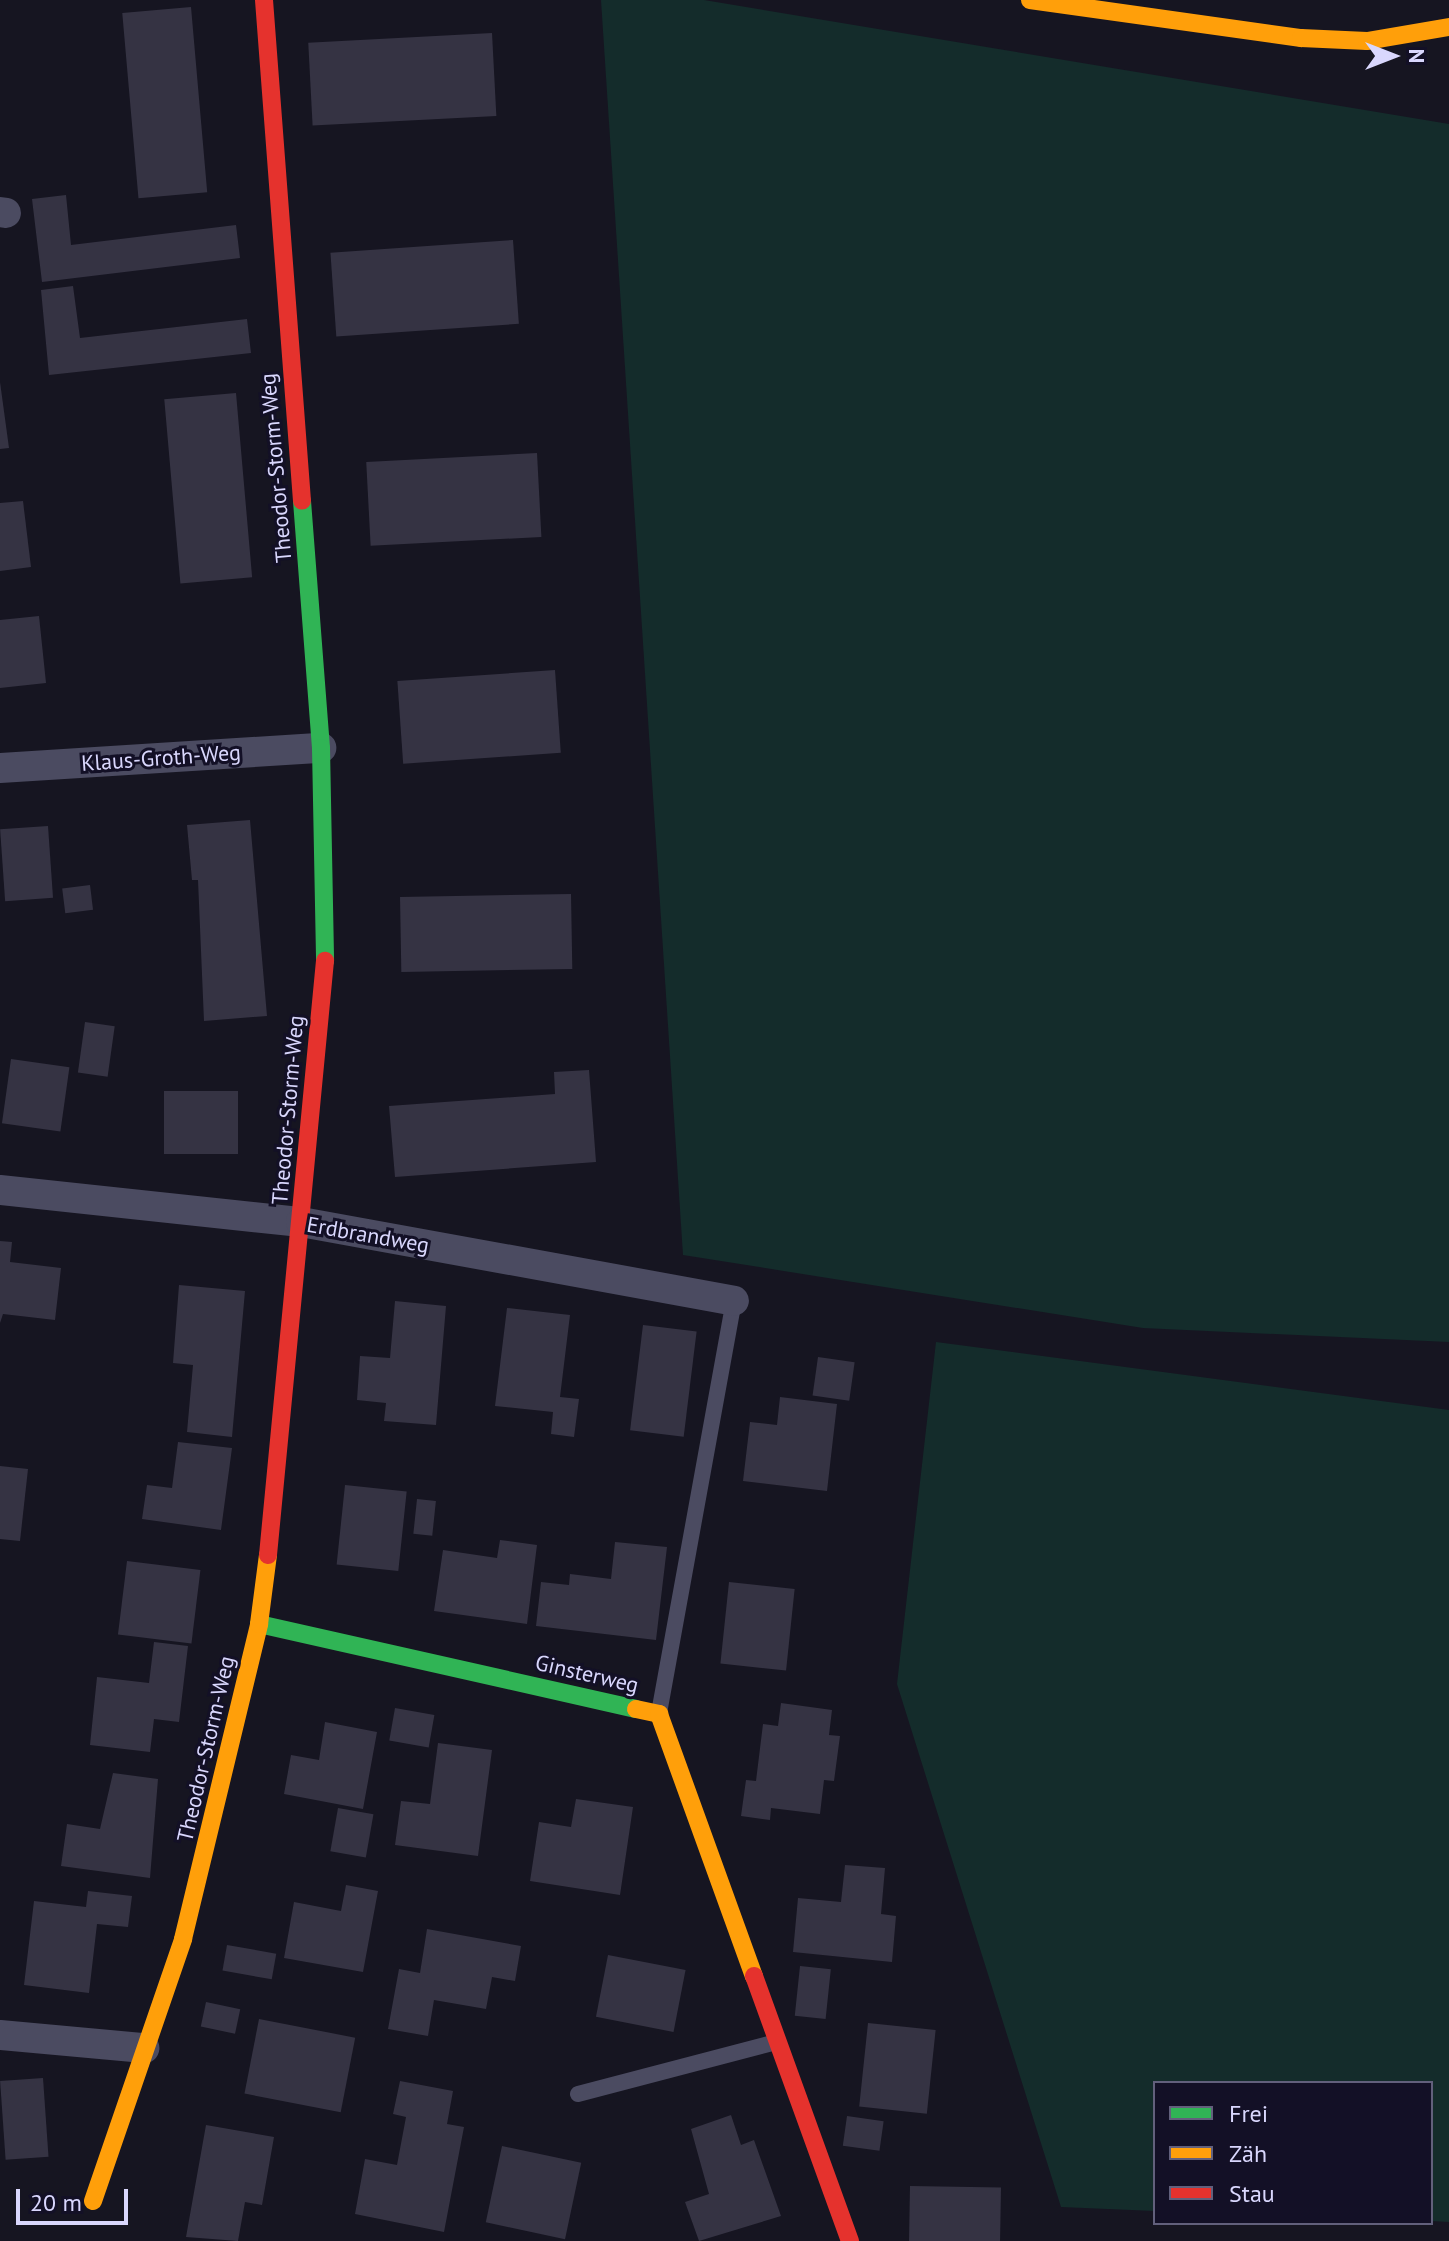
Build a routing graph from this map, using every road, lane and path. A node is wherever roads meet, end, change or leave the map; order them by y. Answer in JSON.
{"nodes":[{"id":1,"x":264,"y":0,"type":"edge"},
{"id":2,"x":1030,"y":0,"type":"edge"},
{"id":3,"x":1449,"y":27,"type":"edge"},
{"id":4,"x":321,"y":748,"type":"junction"},
{"id":5,"x":0,"y":768,"type":"edge"},
{"id":6,"x":0,"y":1190,"type":"edge"},
{"id":7,"x":301,"y":1222,"type":"junction"},
{"id":8,"x":734,"y":1301,"type":"joint"},
{"id":9,"x":259,"y":1624,"type":"junction"},
{"id":10,"x":659,"y":1714,"type":"junction"},
{"id":11,"x":0,"y":2035,"type":"edge"},
{"id":12,"x":773,"y":2043,"type":"junction"},
{"id":13,"x":144,"y":2048,"type":"junction"},
{"id":14,"x":578,"y":2094,"type":"dead end"},
{"id":15,"x":93,"y":2201,"type":"dead end"},
{"id":16,"x":850,"y":2241,"type":"edge"}],
"edges":[{"from":1,"to":4,"type":"street","name":"Theodor-Storm-Weg"},
{"from":2,"to":3,"type":"street"},
{"from":4,"to":5,"type":"street","name":"Klaus-Groth-Weg"},
{"from":4,"to":7,"type":"street","name":"Theodor-Storm-Weg"},
{"from":6,"to":7,"type":"street","name":"Erdbrandweg"},
{"from":7,"to":8,"type":"street","name":"Erdbrandweg"},
{"from":7,"to":9,"type":"street","name":"Theodor-Storm-Weg"},
{"from":8,"to":10,"type":"lane"},
{"from":9,"to":10,"type":"street","name":"Ginsterweg"},
{"from":9,"to":13,"type":"street","name":"Theodor-Storm-Weg"},
{"from":10,"to":12,"type":"street","name":"Ginsterweg"},
{"from":11,"to":13,"type":"street"},
{"from":12,"to":14,"type":"lane"},
{"from":12,"to":16,"type":"street","name":"Ginsterweg"},
{"from":13,"to":15,"type":"street","name":"Theodor-Storm-Weg"}]}
